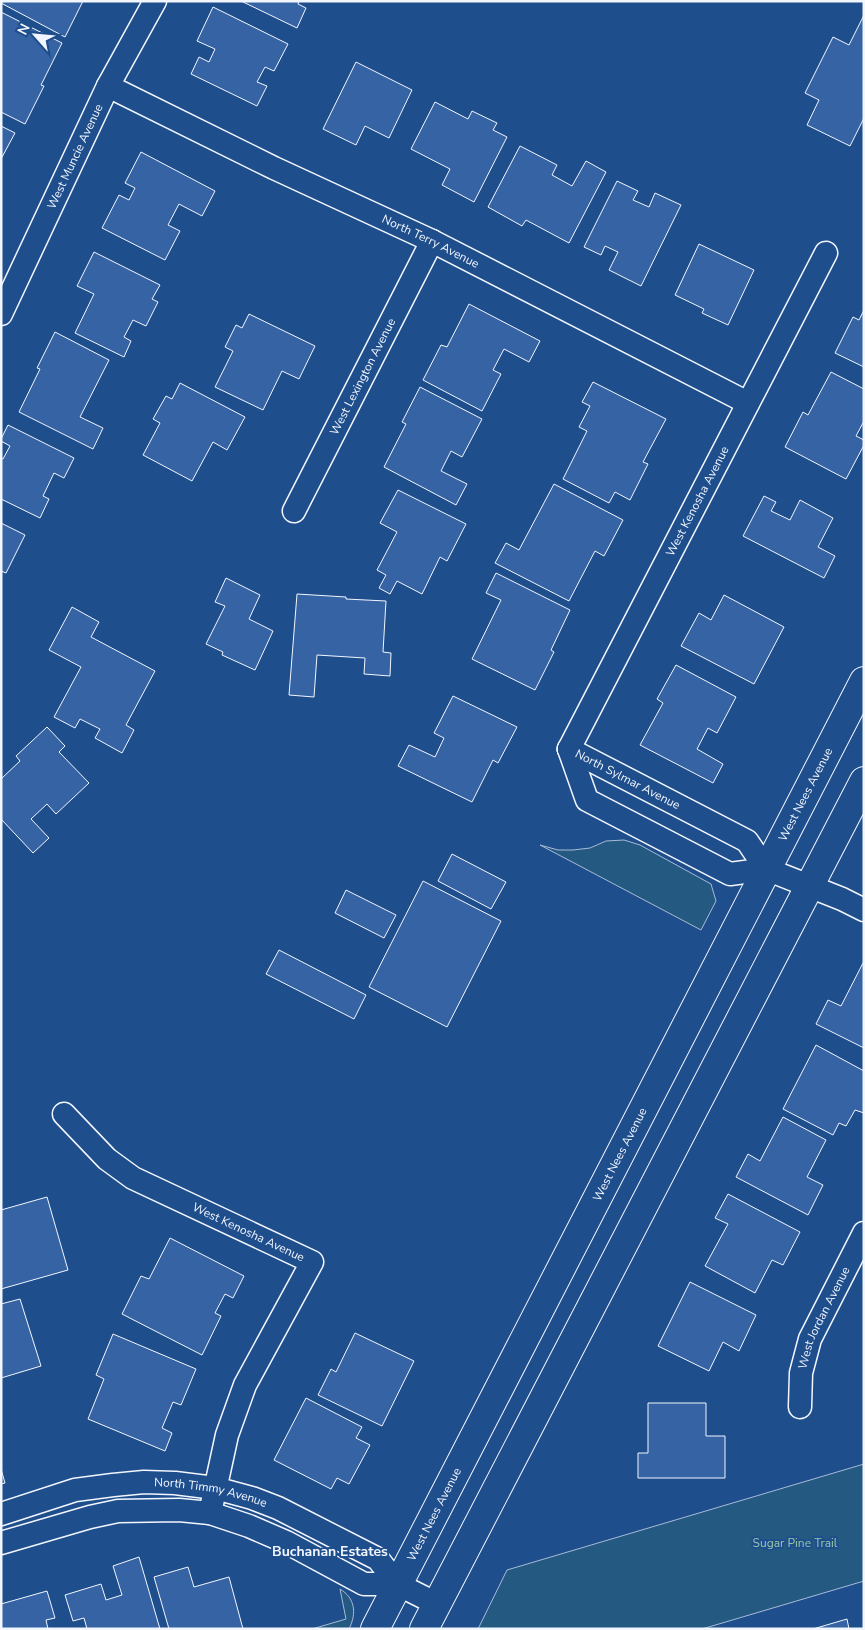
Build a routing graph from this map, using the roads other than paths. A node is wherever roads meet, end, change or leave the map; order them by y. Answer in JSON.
{"nodes":[{"id":1,"x":154,"y":1,"type":"edge"},
{"id":2,"x":108,"y":86,"type":"junction"},
{"id":3,"x":432,"y":241,"type":"junction"},
{"id":4,"x":826,"y":253,"type":"dead end"},
{"id":5,"x":1,"y":314,"type":"edge"},
{"id":6,"x":748,"y":403,"type":"junction"},
{"id":7,"x":294,"y":511,"type":"dead end"},
{"id":8,"x":864,"y":680,"type":"edge"},
{"id":9,"x":569,"y":749,"type":"junction"},
{"id":10,"x":864,"y":781,"type":"edge"},
{"id":11,"x":766,"y":869,"type":"junction"},
{"id":12,"x":810,"y":886,"type":"junction"},
{"id":13,"x":864,"y":910,"type":"edge"},
{"id":14,"x":64,"y":1114,"type":"dead end"},
{"id":15,"x":864,"y":1233,"type":"edge"},
{"id":16,"x":800,"y":1406,"type":"dead end"},
{"id":17,"x":215,"y":1488,"type":"junction"},
{"id":18,"x":210,"y":1513,"type":"junction"},
{"id":19,"x":1,"y":1514,"type":"edge"},
{"id":20,"x":1,"y":1542,"type":"edge"},
{"id":21,"x":397,"y":1584,"type":"junction"},
{"id":22,"x":437,"y":1604,"type":"junction"},
{"id":23,"x":375,"y":1629,"type":"edge"},
{"id":24,"x":424,"y":1629,"type":"edge"}],
"edges":[{"from":1,"to":2,"type":"street","name":"West Muncie Avenue"},
{"from":2,"to":3,"type":"street","name":"North Terry Avenue"},
{"from":2,"to":5,"type":"street","name":"West Muncie Avenue"},
{"from":3,"to":6,"type":"street","name":"North Terry Avenue"},
{"from":3,"to":7,"type":"street","name":"West Lexington Avenue"},
{"from":4,"to":6,"type":"street","name":"West Kenosha Avenue"},
{"from":6,"to":9,"type":"street","name":"West Kenosha Avenue"},
{"from":8,"to":11,"type":"main road","name":"West Nees Avenue"},
{"from":9,"to":11,"type":"street","name":"North Sylmar Avenue"},
{"from":9,"to":11,"type":"street","name":"North Sylmar Avenue"},
{"from":10,"to":12,"type":"main road"},
{"from":11,"to":12,"type":"street","name":"North Sylmar Avenue"},
{"from":11,"to":21,"type":"main road","name":"West Nees Avenue"},
{"from":12,"to":13,"type":"street","name":"North Sylmar Avenue"},
{"from":12,"to":22,"type":"main road"},
{"from":14,"to":17,"type":"street","name":"West Kenosha Avenue"},
{"from":15,"to":16,"type":"street","name":"West Jordan Avenue"},
{"from":17,"to":18,"type":"street","name":"West Kenosha Avenue"},
{"from":17,"to":19,"type":"street","name":"North Timmy Avenue"},
{"from":17,"to":21,"type":"street","name":"North Timmy Avenue"},
{"from":18,"to":20,"type":"street","name":"North Timmy Avenue"},
{"from":18,"to":21,"type":"street","name":"North Timmy Avenue"},
{"from":21,"to":22,"type":"street","name":"North Timmy Avenue"},
{"from":21,"to":23,"type":"main road","name":"West Nees Avenue"},
{"from":22,"to":24,"type":"main road"}]}
